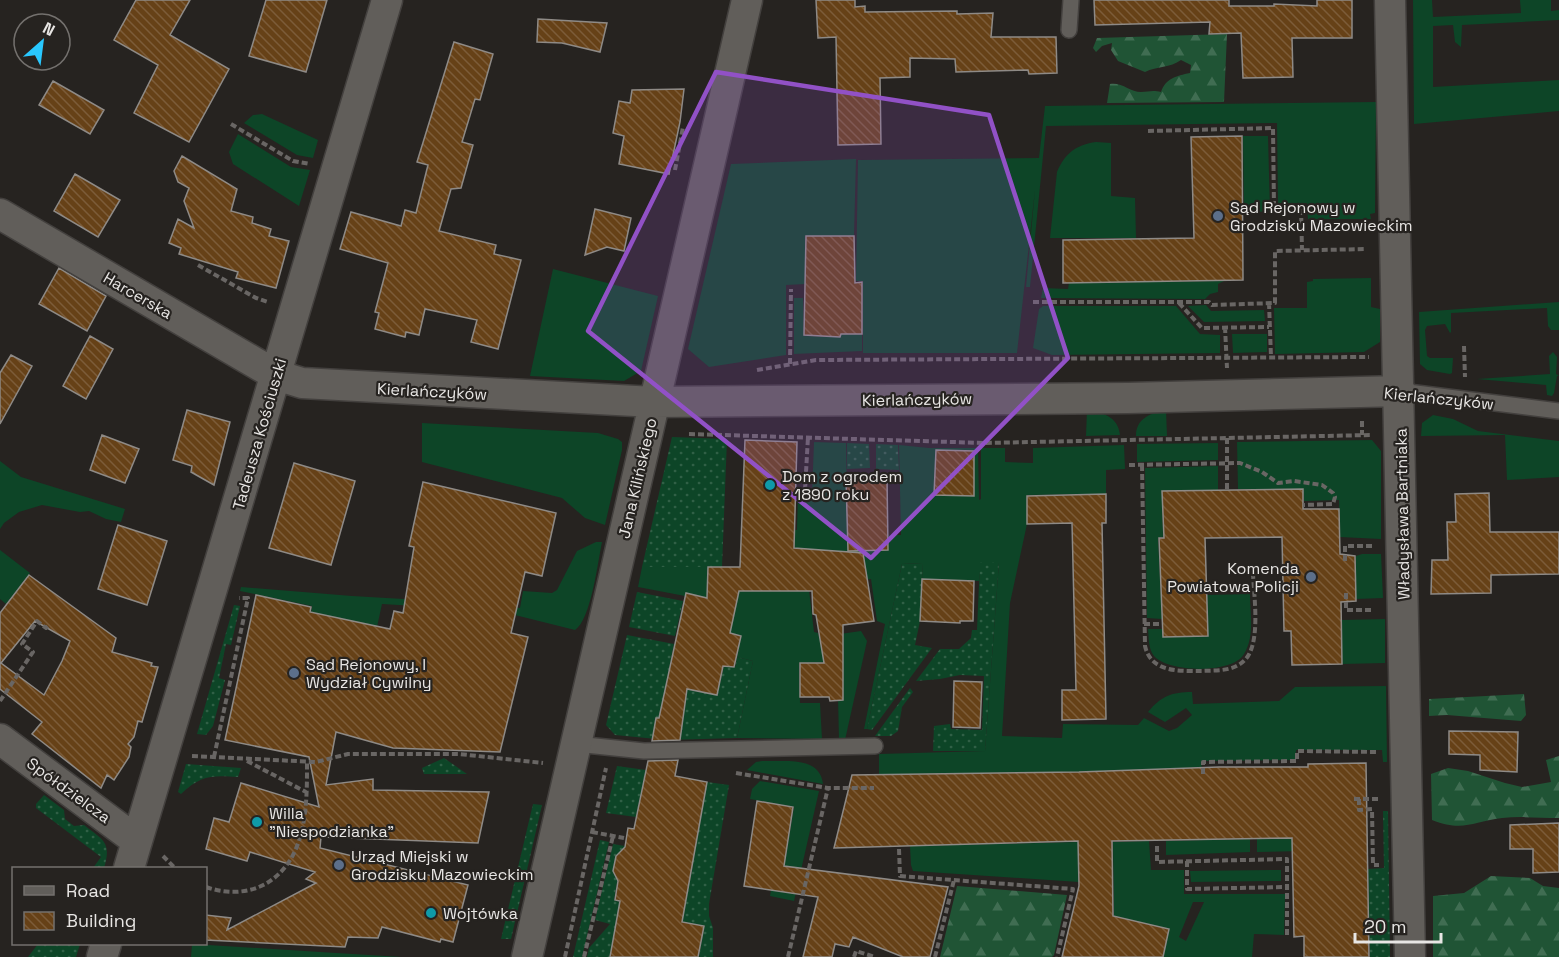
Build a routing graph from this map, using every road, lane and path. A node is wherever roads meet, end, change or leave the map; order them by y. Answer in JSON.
{"nodes":[{"id":1,"x":387,"y":0,"type":"edge"},
{"id":2,"x":747,"y":0,"type":"edge"},
{"id":3,"x":1071,"y":0,"type":"edge"},
{"id":4,"x":1390,"y":0,"type":"edge"},
{"id":5,"x":1069,"y":30,"type":"dead end"},
{"id":6,"x":231,"y":124,"type":"dead end"},
{"id":7,"x":683,"y":127,"type":"dead end"},
{"id":8,"x":1148,"y":131,"type":"dead end"},
{"id":9,"x":293,"y":161,"type":"dead end"},
{"id":10,"x":673,"y":180,"type":"dead end"},
{"id":11,"x":0,"y":214,"type":"edge"},
{"id":12,"x":1370,"y":249,"type":"dead end"},
{"id":13,"x":1302,"y":250,"type":"junction"},
{"id":14,"x":198,"y":266,"type":"dead end"},
{"id":15,"x":791,"y":289,"type":"dead end"},
{"id":16,"x":1033,"y":302,"type":"dead end"},
{"id":17,"x":1179,"y":302,"type":"junction"},
{"id":18,"x":1269,"y":303,"type":"junction"},
{"id":19,"x":277,"y":305,"type":"dead end"},
{"id":20,"x":1225,"y":327,"type":"junction"},
{"id":21,"x":1269,"y":327,"type":"junction"},
{"id":22,"x":1464,"y":346,"type":"dead end"},
{"id":23,"x":1376,"y":351,"type":"dead end"},
{"id":24,"x":1271,"y":357,"type":"junction"},
{"id":25,"x":1226,"y":358,"type":"junction"},
{"id":26,"x":790,"y":364,"type":"junction"},
{"id":27,"x":748,"y":371,"type":"dead end"},
{"id":28,"x":276,"y":375,"type":"junction"},
{"id":29,"x":1466,"y":381,"type":"dead end"},
{"id":30,"x":1400,"y":392,"type":"junction"},
{"id":31,"x":1227,"y":396,"type":"junction"},
{"id":32,"x":654,"y":402,"type":"junction"},
{"id":33,"x":1559,"y":411,"type":"edge"},
{"id":34,"x":686,"y":433,"type":"dead end"},
{"id":35,"x":1375,"y":435,"type":"dead end"},
{"id":36,"x":807,"y":437,"type":"junction"},
{"id":37,"x":1227,"y":438,"type":"junction"},
{"id":38,"x":1227,"y":463,"type":"junction"},
{"id":39,"x":1129,"y":465,"type":"dead end"},
{"id":40,"x":1142,"y":465,"type":"junction"},
{"id":41,"x":805,"y":490,"type":"dead end"},
{"id":42,"x":1227,"y":490,"type":"dead end"},
{"id":43,"x":1303,"y":505,"type":"dead end"},
{"id":44,"x":1354,"y":546,"type":"dead end"},
{"id":45,"x":1345,"y":561,"type":"dead end"},
{"id":46,"x":1253,"y":574,"type":"dead end"},
{"id":47,"x":1346,"y":593,"type":"dead end"},
{"id":48,"x":229,"y":597,"type":"dead end"},
{"id":49,"x":1356,"y":610,"type":"dead end"},
{"id":50,"x":1144,"y":624,"type":"junction"},
{"id":51,"x":1161,"y":624,"type":"dead end"},
{"id":52,"x":48,"y":626,"type":"dead end"},
{"id":53,"x":0,"y":701,"type":"edge"},
{"id":54,"x":0,"y":739,"type":"edge"},
{"id":55,"x":576,"y":744,"type":"junction"},
{"id":56,"x":875,"y":746,"type":"dead end"},
{"id":57,"x":1381,"y":752,"type":"dead end"},
{"id":58,"x":182,"y":756,"type":"dead end"},
{"id":59,"x":214,"y":757,"type":"junction"},
{"id":60,"x":244,"y":759,"type":"junction"},
{"id":61,"x":608,"y":760,"type":"dead end"},
{"id":62,"x":307,"y":761,"type":"junction"},
{"id":63,"x":544,"y":763,"type":"dead end"},
{"id":64,"x":730,"y":772,"type":"dead end"},
{"id":65,"x":1203,"y":774,"type":"dead end"},
{"id":66,"x":828,"y":788,"type":"junction"},
{"id":67,"x":874,"y":788,"type":"dead end"},
{"id":68,"x":306,"y":792,"type":"junction"},
{"id":69,"x":1371,"y":799,"type":"dead end"},
{"id":70,"x":592,"y":832,"type":"junction"},
{"id":71,"x":613,"y":836,"type":"junction"},
{"id":72,"x":624,"y":838,"type":"dead end"},
{"id":73,"x":1157,"y":846,"type":"dead end"},
{"id":74,"x":900,"y":849,"type":"dead end"},
{"id":75,"x":1381,"y":854,"type":"dead end"},
{"id":76,"x":133,"y":855,"type":"edge"},
{"id":77,"x":1187,"y":861,"type":"junction"},
{"id":78,"x":954,"y":880,"type":"junction"},
{"id":79,"x":207,"y":887,"type":"edge"},
{"id":80,"x":1287,"y":887,"type":"junction"},
{"id":81,"x":1287,"y":935,"type":"dead end"},
{"id":82,"x":527,"y":957,"type":"edge"},
{"id":83,"x":564,"y":957,"type":"edge"},
{"id":84,"x":584,"y":957,"type":"edge"},
{"id":85,"x":788,"y":957,"type":"edge"},
{"id":86,"x":854,"y":957,"type":"edge"},
{"id":87,"x":875,"y":957,"type":"edge"},
{"id":88,"x":935,"y":957,"type":"edge"},
{"id":89,"x":1057,"y":957,"type":"edge"},
{"id":90,"x":1410,"y":957,"type":"edge"}],
"edges":[{"from":1,"to":28,"type":"street","name":"Tadeusza Kościuszki"},
{"from":2,"to":32,"type":"street","name":"Jana Kilińskiego"},
{"from":3,"to":5,"type":"lane"},
{"from":4,"to":30,"type":"street","name":"Władysława Bartniaka"},
{"from":6,"to":9,"type":"path"},
{"from":7,"to":10,"type":"path"},
{"from":8,"to":13,"type":"path"},
{"from":11,"to":28,"type":"street","name":"Harcerska"},
{"from":12,"to":13,"type":"path"},
{"from":13,"to":18,"type":"path"},
{"from":14,"to":19,"type":"path"},
{"from":15,"to":26,"type":"path"},
{"from":16,"to":17,"type":"path"},
{"from":17,"to":18,"type":"path"},
{"from":17,"to":20,"type":"path"},
{"from":18,"to":21,"type":"path"},
{"from":20,"to":21,"type":"path"},
{"from":20,"to":25,"type":"path"},
{"from":21,"to":24,"type":"path"},
{"from":22,"to":29,"type":"path"},
{"from":23,"to":24,"type":"path"},
{"from":24,"to":25,"type":"path"},
{"from":25,"to":26,"type":"path"},
{"from":25,"to":31,"type":"path"},
{"from":26,"to":27,"type":"path"},
{"from":28,"to":32,"type":"street","name":"Kierlańczyków"},
{"from":28,"to":76,"type":"street","name":"Tadeusza Kościuszki"},
{"from":30,"to":31,"type":"street","name":"Kierlańczyków"},
{"from":30,"to":33,"type":"lane","name":"Kierlańczyków"},
{"from":30,"to":90,"type":"street","name":"Władysława Bartniaka"},
{"from":31,"to":32,"type":"street","name":"Kierlańczyków"},
{"from":32,"to":55,"type":"street","name":"Jana Kilińskiego"},
{"from":34,"to":36,"type":"path"},
{"from":35,"to":37,"type":"path"},
{"from":36,"to":37,"type":"path"},
{"from":36,"to":41,"type":"path"},
{"from":37,"to":38,"type":"path"},
{"from":38,"to":40,"type":"path"},
{"from":38,"to":42,"type":"path"},
{"from":38,"to":43,"type":"path"},
{"from":39,"to":40,"type":"path"},
{"from":40,"to":50,"type":"path"},
{"from":44,"to":45,"type":"path"},
{"from":46,"to":50,"type":"path"},
{"from":47,"to":49,"type":"path"},
{"from":48,"to":59,"type":"path"},
{"from":50,"to":51,"type":"path"},
{"from":52,"to":53,"type":"path"},
{"from":54,"to":76,"type":"street","name":"Spółdzielcza"},
{"from":55,"to":56,"type":"lane"},
{"from":55,"to":82,"type":"street","name":"Jana Kilińskiego"},
{"from":57,"to":65,"type":"path"},
{"from":58,"to":59,"type":"path"},
{"from":59,"to":60,"type":"path"},
{"from":60,"to":62,"type":"path"},
{"from":60,"to":68,"type":"path"},
{"from":61,"to":70,"type":"path"},
{"from":62,"to":63,"type":"path"},
{"from":62,"to":68,"type":"path"},
{"from":64,"to":66,"type":"path"},
{"from":66,"to":67,"type":"path"},
{"from":66,"to":85,"type":"path"},
{"from":68,"to":79,"type":"path"},
{"from":69,"to":75,"type":"path"},
{"from":70,"to":71,"type":"path"},
{"from":70,"to":83,"type":"path"},
{"from":71,"to":72,"type":"path"},
{"from":71,"to":84,"type":"path"},
{"from":73,"to":77,"type":"path"},
{"from":74,"to":78,"type":"path"},
{"from":77,"to":80,"type":"path"},
{"from":77,"to":80,"type":"path"},
{"from":78,"to":88,"type":"path"},
{"from":78,"to":89,"type":"path"},
{"from":80,"to":81,"type":"path"},
{"from":86,"to":87,"type":"path"}]}
